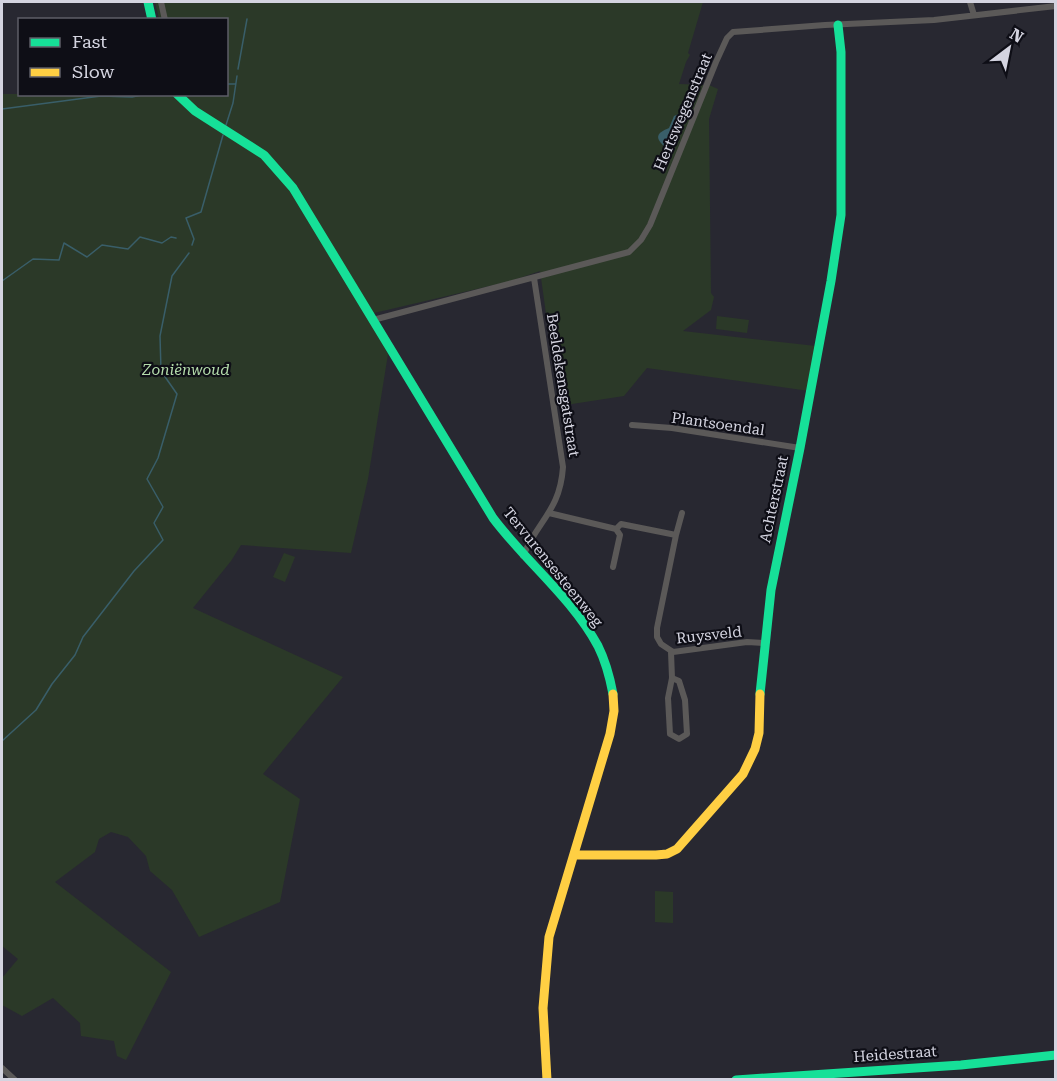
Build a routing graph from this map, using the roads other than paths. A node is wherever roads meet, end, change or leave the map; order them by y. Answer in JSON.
{"nodes":[{"id":1,"x":148,"y":2,"type":"edge"},
{"id":2,"x":161,"y":2,"type":"edge"},
{"id":3,"x":970,"y":2,"type":"edge"},
{"id":4,"x":1056,"y":6,"type":"edge"},
{"id":5,"x":974,"y":15,"type":"junction"},
{"id":6,"x":152,"y":18,"type":"edge"},
{"id":7,"x":165,"y":18,"type":"edge"},
{"id":8,"x":838,"y":25,"type":"junction"},
{"id":9,"x":179,"y":96,"type":"edge"},
{"id":10,"x":534,"y":278,"type":"junction"},
{"id":11,"x":373,"y":320,"type":"junction"},
{"id":12,"x":632,"y":424,"type":"dead end"},
{"id":13,"x":800,"y":448,"type":"junction"},
{"id":14,"x":549,"y":513,"type":"junction"},
{"id":15,"x":682,"y":513,"type":"dead end"},
{"id":16,"x":616,"y":529,"type":"junction"},
{"id":17,"x":676,"y":535,"type":"junction"},
{"id":18,"x":523,"y":557,"type":"junction"},
{"id":19,"x":613,"y":567,"type":"dead end"},
{"id":20,"x":766,"y":643,"type":"junction"},
{"id":21,"x":671,"y":652,"type":"junction"},
{"id":22,"x":672,"y":678,"type":"junction"},
{"id":23,"x":574,"y":855,"type":"junction"},
{"id":24,"x":1056,"y":1054,"type":"edge"},
{"id":25,"x":2,"y":1068,"type":"edge"},
{"id":26,"x":15,"y":1080,"type":"edge"},
{"id":27,"x":547,"y":1080,"type":"edge"},
{"id":28,"x":736,"y":1080,"type":"edge"}],
"edges":[{"from":1,"to":6,"type":"street"},
{"from":2,"to":7,"type":"street"},
{"from":3,"to":5,"type":"street"},
{"from":4,"to":5,"type":"street","name":"Hertswegenstraat"},
{"from":5,"to":8,"type":"street","name":"Hertswegenstraat"},
{"from":8,"to":10,"type":"street","name":"Hertswegenstraat"},
{"from":8,"to":13,"type":"street","name":"Achterstraat"},
{"from":9,"to":11,"type":"street","name":"Tervurensesteenweg"},
{"from":10,"to":11,"type":"street","name":"Hertswegenstraat"},
{"from":10,"to":14,"type":"street","name":"Beeldekensgatstraat"},
{"from":11,"to":18,"type":"street","name":"Tervurensesteenweg"},
{"from":12,"to":13,"type":"street","name":"Plantsoendal"},
{"from":13,"to":20,"type":"street","name":"Achterstraat"},
{"from":14,"to":16,"type":"street"},
{"from":14,"to":18,"type":"street","name":"Beeldekensgatstraat"},
{"from":15,"to":17,"type":"street","name":"Ruysveld"},
{"from":16,"to":17,"type":"street"},
{"from":16,"to":19,"type":"street"},
{"from":17,"to":21,"type":"street","name":"Ruysveld"},
{"from":18,"to":23,"type":"street","name":"Tervurensesteenweg"},
{"from":20,"to":21,"type":"street","name":"Ruysveld"},
{"from":20,"to":23,"type":"street","name":"Achterstraat"},
{"from":21,"to":22,"type":"street"},
{"from":22,"to":22,"type":"street"},
{"from":23,"to":27,"type":"street","name":"Tervurensesteenweg"},
{"from":24,"to":28,"type":"street","name":"Heidestraat"},
{"from":25,"to":26,"type":"street"}]}
